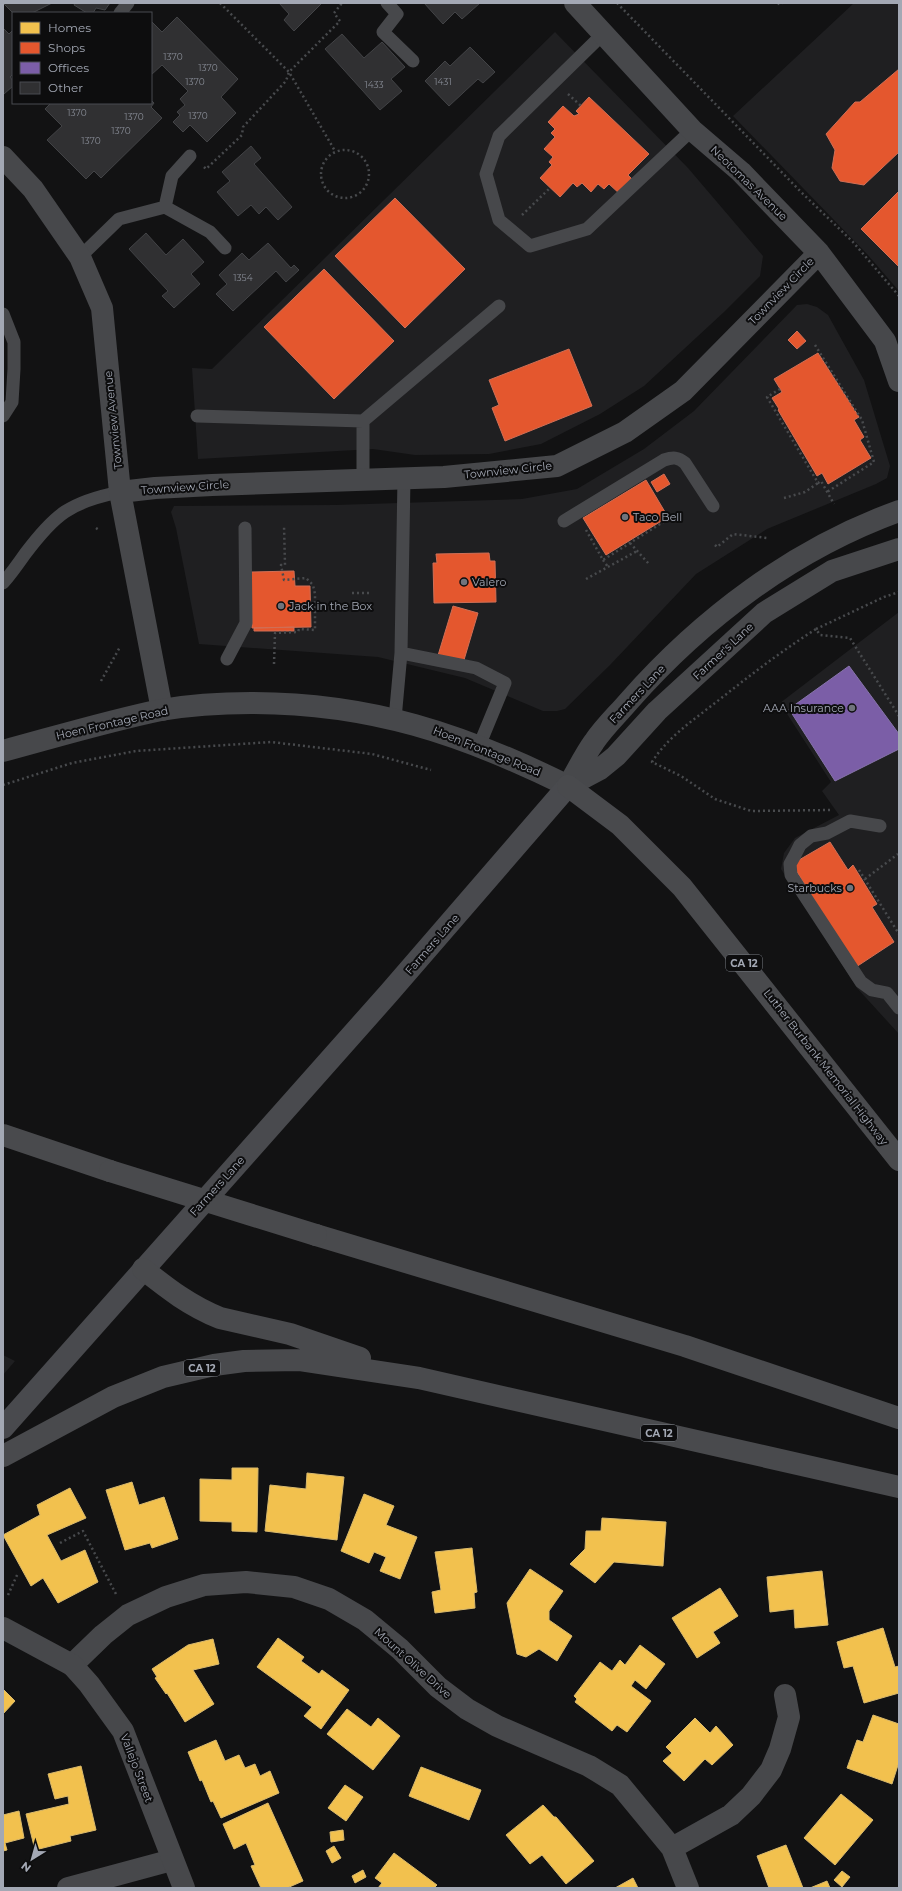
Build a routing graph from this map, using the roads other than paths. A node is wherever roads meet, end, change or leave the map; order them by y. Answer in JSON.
{"nodes":[{"id":1,"x":128,"y":3,"type":"edge"},
{"id":2,"x":387,"y":3,"type":"edge"},
{"id":3,"x":575,"y":3,"type":"edge"},
{"id":4,"x":121,"y":12,"type":"edge"},
{"id":5,"x":604,"y":33,"type":"junction"},
{"id":6,"x":413,"y":61,"type":"dead end"},
{"id":7,"x":692,"y":130,"type":"junction"},
{"id":8,"x":190,"y":156,"type":"road end"},
{"id":9,"x":3,"y":157,"type":"edge"},
{"id":10,"x":165,"y":207,"type":"junction"},
{"id":11,"x":225,"y":248,"type":"dead end"},
{"id":12,"x":818,"y":253,"type":"junction"},
{"id":13,"x":80,"y":257,"type":"junction"},
{"id":14,"x":499,"y":306,"type":"dead end"},
{"id":15,"x":3,"y":314,"type":"edge"},
{"id":16,"x":7,"y":332,"type":"edge"},
{"id":17,"x":899,"y":381,"type":"edge"},
{"id":18,"x":3,"y":416,"type":"edge"},
{"id":19,"x":197,"y":416,"type":"dead end"},
{"id":20,"x":363,"y":421,"type":"junction"},
{"id":21,"x":404,"y":478,"type":"junction"},
{"id":22,"x":363,"y":479,"type":"junction"},
{"id":23,"x":120,"y":492,"type":"junction"},
{"id":24,"x":713,"y":506,"type":"dead end"},
{"id":25,"x":899,"y":511,"type":"edge"},
{"id":26,"x":564,"y":521,"type":"dead end"},
{"id":27,"x":245,"y":528,"type":"dead end"},
{"id":28,"x":899,"y":549,"type":"edge"},
{"id":29,"x":3,"y":583,"type":"edge"},
{"id":30,"x":400,"y":653,"type":"junction"},
{"id":31,"x":227,"y":658,"type":"dead end"},
{"id":32,"x":162,"y":710,"type":"junction"},
{"id":33,"x":395,"y":719,"type":"junction"},
{"id":34,"x":479,"y":746,"type":"junction"},
{"id":35,"x":3,"y":751,"type":"edge"},
{"id":36,"x":568,"y":786,"type":"junction"},
{"id":37,"x":880,"y":826,"type":"dead end"},
{"id":38,"x":899,"y":1008,"type":"edge"},
{"id":39,"x":3,"y":1134,"type":"edge"},
{"id":40,"x":899,"y":1160,"type":"edge"},
{"id":41,"x":143,"y":1269,"type":"junction"},
{"id":42,"x":420,"y":1378,"type":"junction"},
{"id":43,"x":899,"y":1418,"type":"edge"},
{"id":44,"x":3,"y":1428,"type":"edge"},
{"id":45,"x":3,"y":1456,"type":"edge"},
{"id":46,"x":899,"y":1488,"type":"edge"},
{"id":47,"x":3,"y":1628,"type":"edge"},
{"id":48,"x":72,"y":1665,"type":"junction"},
{"id":49,"x":785,"y":1696,"type":"dead end"},
{"id":50,"x":672,"y":1848,"type":"junction"},
{"id":51,"x":172,"y":1860,"type":"junction"},
{"id":52,"x":68,"y":1888,"type":"edge"},
{"id":53,"x":184,"y":1888,"type":"edge"},
{"id":54,"x":688,"y":1888,"type":"edge"}],
"edges":[{"from":1,"to":4,"type":"lane"},
{"from":2,"to":6,"type":"lane"},
{"from":3,"to":5,"type":"street","name":"Neotomas Avenue"},
{"from":5,"to":7,"type":"street","name":"Neotomas Avenue"},
{"from":5,"to":7,"type":"lane"},
{"from":7,"to":12,"type":"street","name":"Neotomas Avenue"},
{"from":8,"to":10,"type":"lane"},
{"from":9,"to":13,"type":"street","name":"Townview Avenue"},
{"from":10,"to":11,"type":"lane"},
{"from":10,"to":13,"type":"lane"},
{"from":12,"to":17,"type":"street","name":"Neotomas Avenue"},
{"from":12,"to":21,"type":"street","name":"Townview Circle"},
{"from":13,"to":23,"type":"street","name":"Townview Avenue"},
{"from":14,"to":20,"type":"lane"},
{"from":15,"to":16,"type":"lane"},
{"from":16,"to":18,"type":"lane"},
{"from":19,"to":20,"type":"lane"},
{"from":20,"to":22,"type":"lane"},
{"from":21,"to":22,"type":"street","name":"Townview Circle"},
{"from":21,"to":30,"type":"lane"},
{"from":22,"to":23,"type":"street","name":"Townview Circle"},
{"from":23,"to":29,"type":"lane"},
{"from":23,"to":32,"type":"street","name":"Townview Avenue"},
{"from":24,"to":26,"type":"lane"},
{"from":25,"to":36,"type":"street","name":"Farmers Lane"},
{"from":27,"to":31,"type":"lane"},
{"from":28,"to":36,"type":"street","name":"Farmer's Lane"},
{"from":30,"to":33,"type":"lane"},
{"from":30,"to":34,"type":"lane"},
{"from":32,"to":33,"type":"street","name":"Hoen Frontage Road"},
{"from":32,"to":35,"type":"street","name":"Hoen Frontage Road"},
{"from":33,"to":34,"type":"street","name":"Hoen Frontage Road"},
{"from":34,"to":36,"type":"street","name":"Hoen Frontage Road"},
{"from":36,"to":40,"type":"highway","name":"Luther Burbank Memorial Highway","number":"CA 12"},
{"from":36,"to":41,"type":"main road","name":"Farmers Lane"},
{"from":37,"to":38,"type":"lane"},
{"from":39,"to":43,"type":"highway","bridge":true},
{"from":41,"to":42,"type":"highway"},
{"from":41,"to":44,"type":"main road","name":"Farmers Lane"},
{"from":42,"to":45,"type":"highway","number":"CA 12"},
{"from":42,"to":46,"type":"highway","number":"CA 12"},
{"from":47,"to":48,"type":"street","name":"Vallejo Street"},
{"from":48,"to":50,"type":"street","name":"Mount Olive Drive"},
{"from":48,"to":51,"type":"street","name":"Vallejo Street"},
{"from":49,"to":50,"type":"street"},
{"from":50,"to":54,"type":"street","name":"Mount Olive Drive"},
{"from":51,"to":52,"type":"street"},
{"from":51,"to":53,"type":"street","name":"Vallejo Street"}]}
